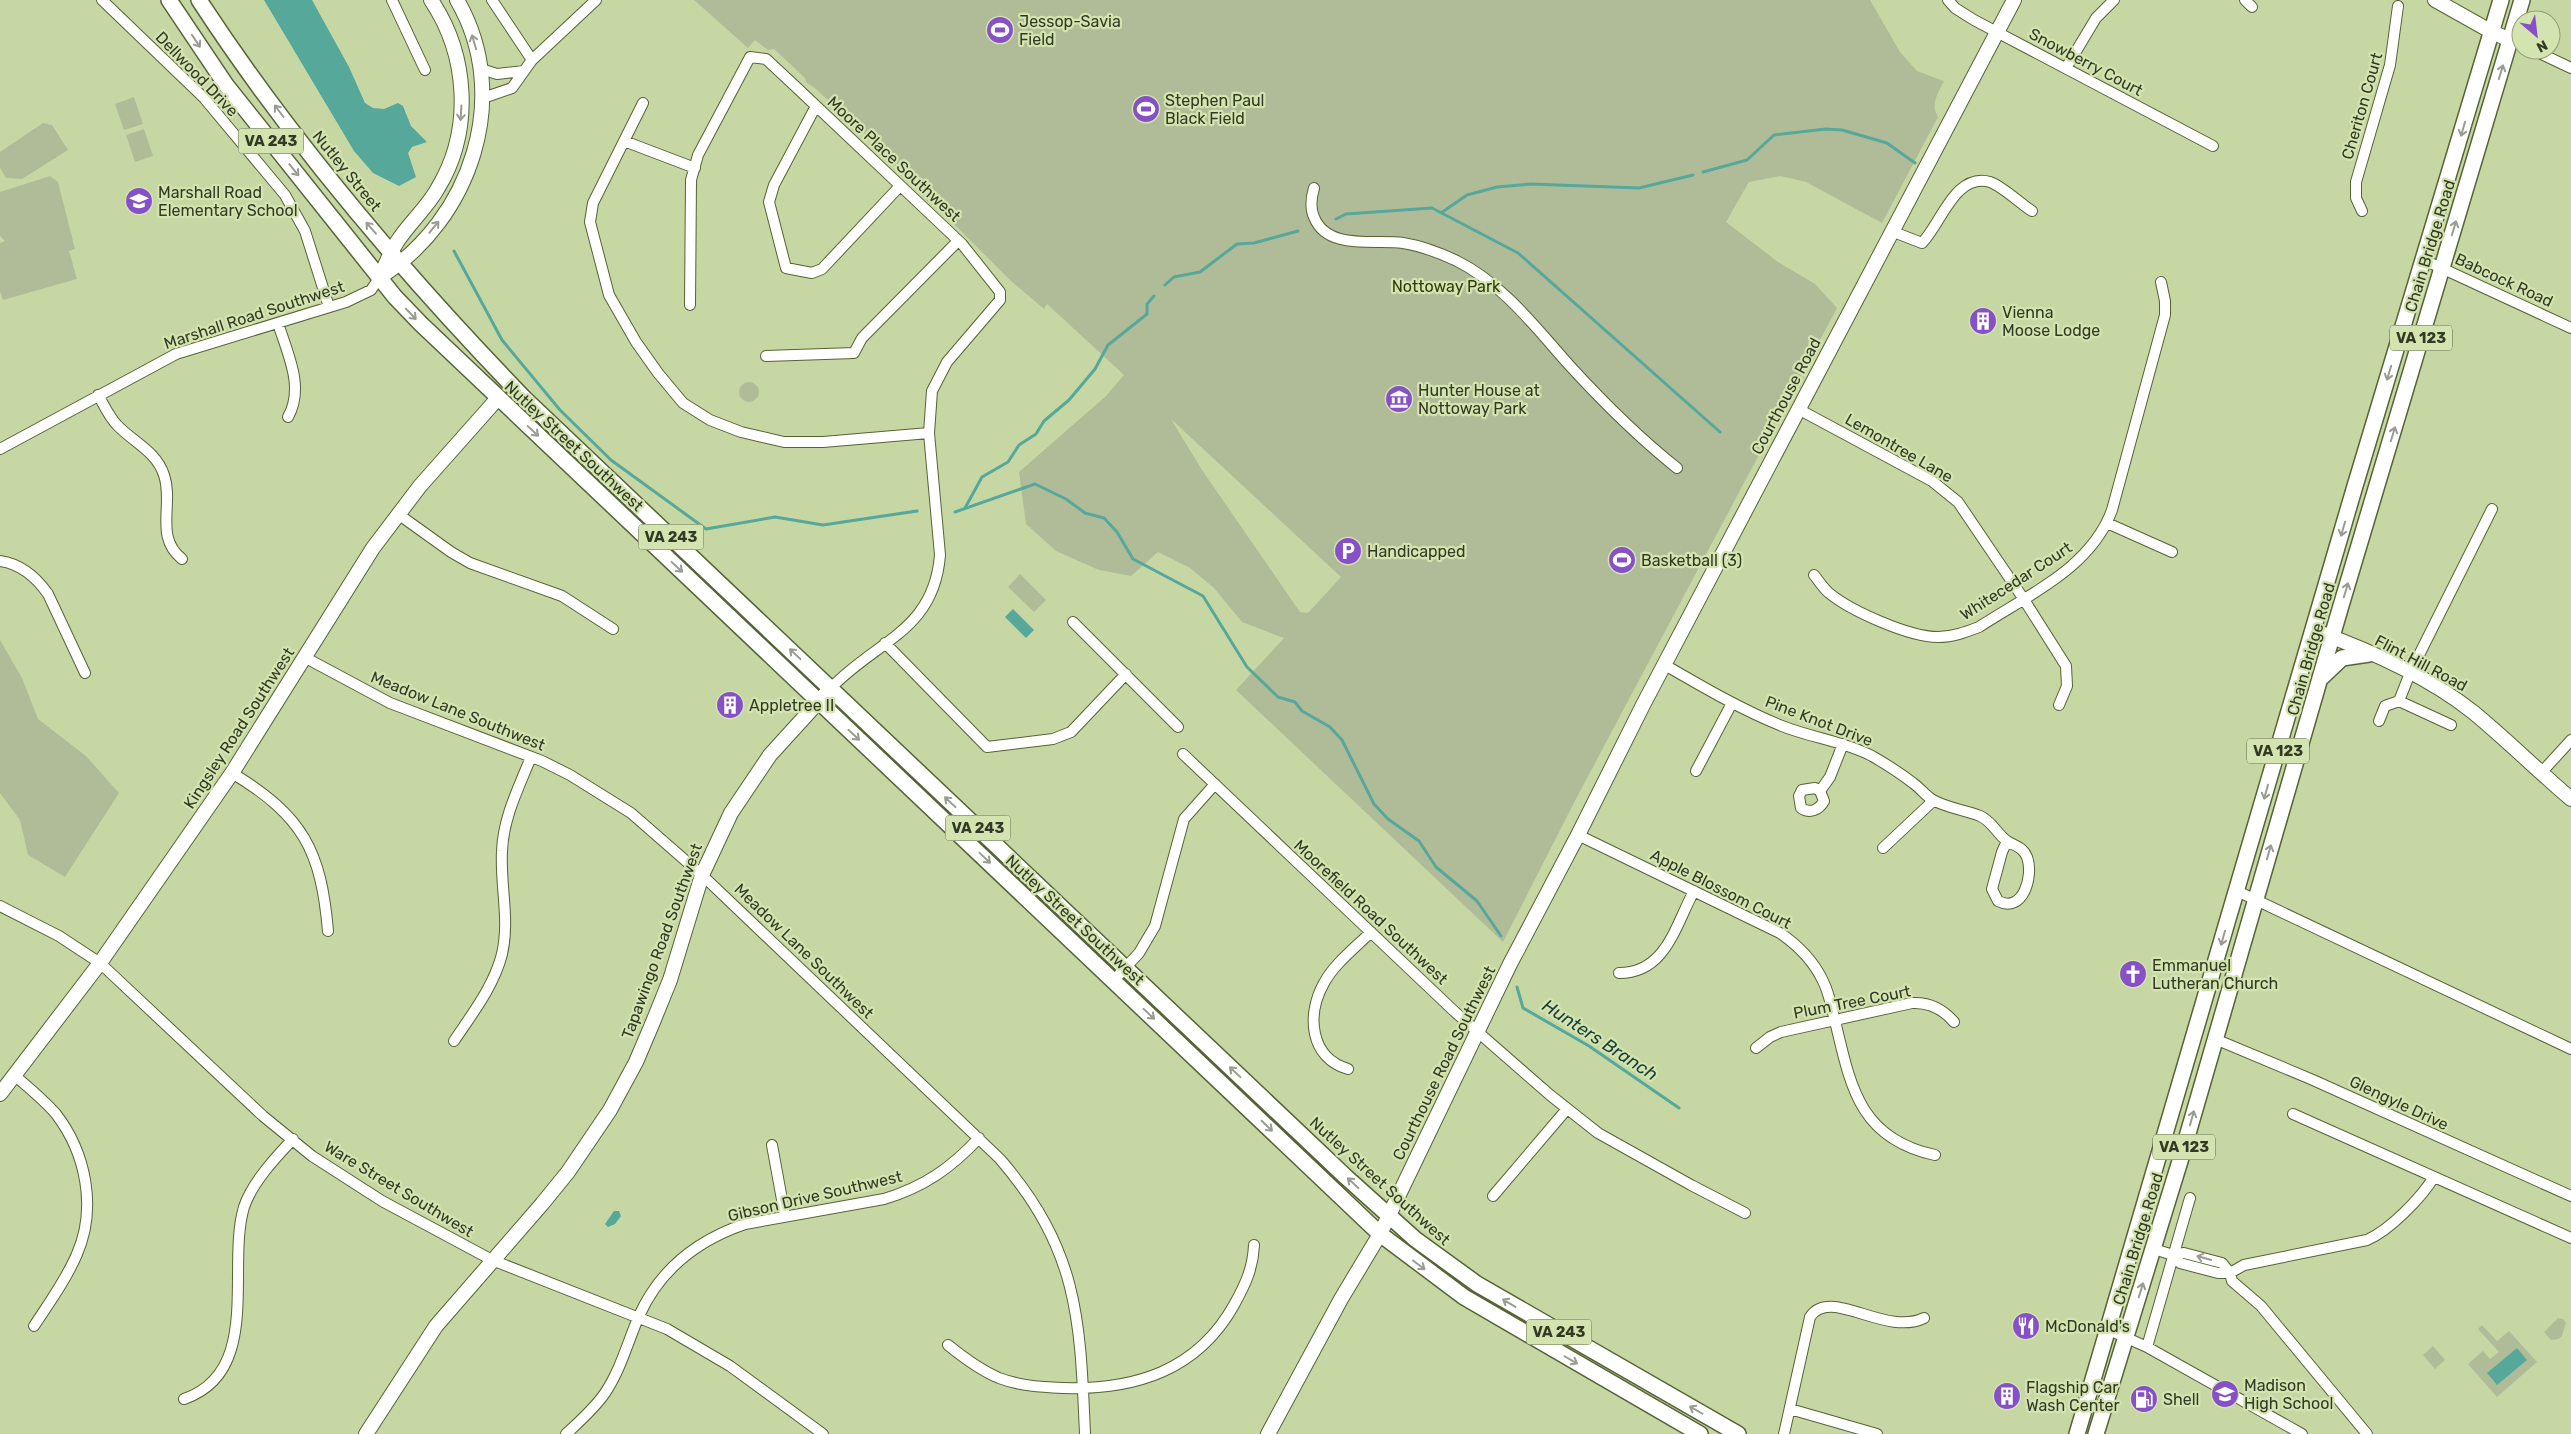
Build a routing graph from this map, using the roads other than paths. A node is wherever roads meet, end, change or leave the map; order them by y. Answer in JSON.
{"nodes":[{"id":1,"x":102,"y":0,"type":"edge"},
{"id":2,"x":169,"y":0,"type":"edge"},
{"id":3,"x":200,"y":0,"type":"edge"},
{"id":4,"x":392,"y":0,"type":"edge"},
{"id":5,"x":431,"y":0,"type":"edge"},
{"id":6,"x":457,"y":0,"type":"edge"},
{"id":7,"x":492,"y":0,"type":"edge"},
{"id":8,"x":596,"y":0,"type":"edge"},
{"id":9,"x":1948,"y":0,"type":"edge"},
{"id":10,"x":2014,"y":0,"type":"edge"},
{"id":11,"x":2114,"y":0,"type":"edge"},
{"id":12,"x":2436,"y":0,"type":"edge"},
{"id":13,"x":2501,"y":0,"type":"edge"},
{"id":14,"x":2398,"y":6,"type":"dead end"},
{"id":15,"x":1998,"y":31,"type":"junction"},
{"id":16,"x":2492,"y":32,"type":"junction"},
{"id":17,"x":2511,"y":40,"type":"edge"},
{"id":18,"x":2511,"y":54,"type":"edge"},
{"id":19,"x":532,"y":60,"type":"junction"},
{"id":20,"x":2554,"y":60,"type":"edge"},
{"id":21,"x":2066,"y":68,"type":"junction"},
{"id":22,"x":2571,"y":68,"type":"edge"},
{"id":23,"x":481,"y":69,"type":"junction"},
{"id":24,"x":425,"y":70,"type":"dead end"},
{"id":25,"x":524,"y":71,"type":"junction"},
{"id":26,"x":483,"y":98,"type":"junction"},
{"id":27,"x":643,"y":103,"type":"dead end"},
{"id":28,"x":816,"y":106,"type":"junction"},
{"id":29,"x":624,"y":140,"type":"junction"},
{"id":30,"x":2213,"y":146,"type":"dead end"},
{"id":31,"x":694,"y":168,"type":"junction"},
{"id":32,"x":900,"y":186,"type":"junction"},
{"id":33,"x":1314,"y":188,"type":"dead end"},
{"id":34,"x":2032,"y":211,"type":"dead end"},
{"id":35,"x":2362,"y":211,"type":"dead end"},
{"id":36,"x":1891,"y":231,"type":"junction"},
{"id":37,"x":958,"y":241,"type":"junction"},
{"id":38,"x":392,"y":252,"type":"junction"},
{"id":39,"x":2424,"y":260,"type":"junction"},
{"id":40,"x":402,"y":263,"type":"junction"},
{"id":41,"x":2442,"y":267,"type":"junction"},
{"id":42,"x":380,"y":277,"type":"junction"},
{"id":43,"x":2161,"y":282,"type":"dead end"},
{"id":44,"x":1000,"y":300,"type":"joint"},
{"id":45,"x":690,"y":304,"type":"dead end"},
{"id":46,"x":329,"y":307,"type":"junction"},
{"id":47,"x":278,"y":322,"type":"junction"},
{"id":48,"x":2571,"y":328,"type":"edge"},
{"id":49,"x":766,"y":356,"type":"dead end"},
{"id":50,"x":512,"y":385,"type":"junction"},
{"id":51,"x":98,"y":395,"type":"junction"},
{"id":52,"x":498,"y":398,"type":"junction"},
{"id":53,"x":1800,"y":410,"type":"junction"},
{"id":54,"x":288,"y":417,"type":"dead end"},
{"id":55,"x":928,"y":433,"type":"junction"},
{"id":56,"x":0,"y":449,"type":"edge"},
{"id":57,"x":1677,"y":468,"type":"dead end"},
{"id":58,"x":2492,"y":508,"type":"dead end"},
{"id":59,"x":398,"y":514,"type":"junction"},
{"id":60,"x":2107,"y":523,"type":"junction"},
{"id":61,"x":2172,"y":552,"type":"dead end"},
{"id":62,"x":182,"y":559,"type":"dead end"},
{"id":63,"x":0,"y":561,"type":"edge"},
{"id":64,"x":1814,"y":575,"type":"dead end"},
{"id":65,"x":2023,"y":598,"type":"junction"},
{"id":66,"x":1073,"y":622,"type":"dead end"},
{"id":67,"x":613,"y":629,"type":"dead end"},
{"id":68,"x":2314,"y":630,"type":"junction"},
{"id":69,"x":2332,"y":637,"type":"junction"},
{"id":70,"x":885,"y":643,"type":"junction"},
{"id":71,"x":2369,"y":654,"type":"junction"},
{"id":72,"x":306,"y":658,"type":"junction"},
{"id":73,"x":1666,"y":665,"type":"junction"},
{"id":74,"x":85,"y":673,"type":"dead end"},
{"id":75,"x":2410,"y":673,"type":"junction"},
{"id":76,"x":1126,"y":674,"type":"junction"},
{"id":77,"x":2320,"y":680,"type":"junction"},
{"id":78,"x":831,"y":688,"type":"junction"},
{"id":79,"x":819,"y":701,"type":"junction"},
{"id":80,"x":2399,"y":701,"type":"junction"},
{"id":81,"x":1732,"y":703,"type":"junction"},
{"id":82,"x":2059,"y":704,"type":"dead end"},
{"id":83,"x":2379,"y":721,"type":"dead end"},
{"id":84,"x":2451,"y":725,"type":"dead end"},
{"id":85,"x":1178,"y":727,"type":"dead end"},
{"id":86,"x":2571,"y":740,"type":"edge"},
{"id":87,"x":1843,"y":744,"type":"junction"},
{"id":88,"x":1183,"y":754,"type":"dead end"},
{"id":89,"x":531,"y":757,"type":"junction"},
{"id":90,"x":1696,"y":771,"type":"dead end"},
{"id":91,"x":232,"y":773,"type":"junction"},
{"id":92,"x":2540,"y":773,"type":"junction"},
{"id":93,"x":1215,"y":784,"type":"junction"},
{"id":94,"x":1820,"y":791,"type":"dead end"},
{"id":95,"x":2571,"y":799,"type":"edge"},
{"id":96,"x":1933,"y":800,"type":"junction"},
{"id":97,"x":1590,"y":810,"type":"joint"},
{"id":98,"x":1578,"y":835,"type":"junction"},
{"id":99,"x":2007,"y":841,"type":"junction"},
{"id":100,"x":1883,"y":848,"type":"dead end"},
{"id":101,"x":702,"y":875,"type":"junction"},
{"id":102,"x":1694,"y":891,"type":"junction"},
{"id":103,"x":2237,"y":891,"type":"junction"},
{"id":104,"x":2255,"y":899,"type":"junction"},
{"id":105,"x":0,"y":906,"type":"edge"},
{"id":106,"x":328,"y":932,"type":"dead end"},
{"id":107,"x":1370,"y":932,"type":"junction"},
{"id":108,"x":100,"y":963,"type":"junction"},
{"id":109,"x":1126,"y":968,"type":"junction"},
{"id":110,"x":1619,"y":973,"type":"dead end"},
{"id":111,"x":1114,"y":980,"type":"junction"},
{"id":112,"x":1834,"y":1019,"type":"junction"},
{"id":113,"x":1954,"y":1022,"type":"dead end"},
{"id":114,"x":1478,"y":1032,"type":"junction"},
{"id":115,"x":2215,"y":1039,"type":"junction"},
{"id":116,"x":454,"y":1041,"type":"dead end"},
{"id":117,"x":1756,"y":1048,"type":"dead end"},
{"id":118,"x":2571,"y":1049,"type":"edge"},
{"id":119,"x":1348,"y":1070,"type":"dead end"},
{"id":120,"x":14,"y":1075,"type":"junction"},
{"id":121,"x":0,"y":1094,"type":"edge"},
{"id":122,"x":1567,"y":1109,"type":"junction"},
{"id":123,"x":2292,"y":1114,"type":"dead end"},
{"id":124,"x":979,"y":1138,"type":"junction"},
{"id":125,"x":293,"y":1139,"type":"junction"},
{"id":126,"x":772,"y":1145,"type":"dead end"},
{"id":127,"x":1935,"y":1155,"type":"dead end"},
{"id":128,"x":2434,"y":1177,"type":"junction"},
{"id":129,"x":1493,"y":1196,"type":"dead end"},
{"id":130,"x":2571,"y":1196,"type":"edge"},
{"id":131,"x":2190,"y":1198,"type":"dead end"},
{"id":132,"x":1745,"y":1213,"type":"dead end"},
{"id":133,"x":785,"y":1216,"type":"junction"},
{"id":134,"x":1389,"y":1216,"type":"junction"},
{"id":135,"x":1380,"y":1234,"type":"junction"},
{"id":136,"x":2571,"y":1238,"type":"edge"},
{"id":137,"x":1254,"y":1245,"type":"dead end"},
{"id":138,"x":2154,"y":1249,"type":"junction"},
{"id":139,"x":2173,"y":1255,"type":"junction"},
{"id":140,"x":492,"y":1260,"type":"junction"},
{"id":141,"x":2230,"y":1273,"type":"junction"},
{"id":142,"x":639,"y":1316,"type":"junction"},
{"id":143,"x":1924,"y":1318,"type":"dead end"},
{"id":144,"x":34,"y":1326,"type":"dead end"},
{"id":145,"x":2109,"y":1330,"type":"junction"},
{"id":146,"x":2127,"y":1337,"type":"junction"},
{"id":147,"x":948,"y":1345,"type":"dead end"},
{"id":148,"x":2147,"y":1347,"type":"junction"},
{"id":149,"x":1083,"y":1388,"type":"junction"},
{"id":150,"x":184,"y":1399,"type":"dead end"},
{"id":151,"x":1790,"y":1409,"type":"junction"},
{"id":152,"x":366,"y":1434,"type":"edge"},
{"id":153,"x":566,"y":1434,"type":"edge"},
{"id":154,"x":823,"y":1434,"type":"edge"},
{"id":155,"x":1085,"y":1434,"type":"edge"},
{"id":156,"x":1268,"y":1434,"type":"edge"},
{"id":157,"x":1700,"y":1434,"type":"edge"},
{"id":158,"x":1738,"y":1434,"type":"edge"},
{"id":159,"x":1784,"y":1434,"type":"edge"},
{"id":160,"x":1877,"y":1434,"type":"edge"},
{"id":161,"x":2077,"y":1434,"type":"edge"},
{"id":162,"x":2096,"y":1434,"type":"edge"},
{"id":163,"x":2302,"y":1434,"type":"edge"},
{"id":164,"x":2367,"y":1434,"type":"edge"}],
"edges":[{"from":1,"to":46,"type":"street","name":"Dellwood Drive"},
{"from":2,"to":42,"type":"main road","name":"Nutley Street Southwest","number":"VA 243","one_way":true},
{"from":38,"to":3,"type":"main road","name":"Nutley Street","number":"VA 243","one_way":true},
{"from":4,"to":24,"type":"street"},
{"from":5,"to":38,"type":"street","one_way":true},
{"from":23,"to":6,"type":"street","one_way":true},
{"from":7,"to":19,"type":"street"},
{"from":8,"to":19,"type":"street"},
{"from":9,"to":15,"type":"street","name":"Snowberry Court"},
{"from":10,"to":15,"type":"street","name":"Courthouse Road"},
{"from":11,"to":21,"type":"street"},
{"from":12,"to":16,"type":"street"},
{"from":13,"to":16,"type":"main road","name":"Chain Bridge Road","number":"VA 123"},
{"from":14,"to":35,"type":"street","name":"Cheriton Court"},
{"from":15,"to":21,"type":"street","name":"Snowberry Court"},
{"from":15,"to":36,"type":"street","name":"Courthouse Road"},
{"from":16,"to":17,"type":"street"},
{"from":16,"to":39,"type":"main road","name":"Chain Bridge Road","number":"VA 123","one_way":true},
{"from":41,"to":18,"type":"main road","name":"Chain Bridge Road","number":"VA 123","one_way":true},
{"from":19,"to":25,"type":"street"},
{"from":20,"to":22,"type":"street"},
{"from":21,"to":30,"type":"street","name":"Snowberry Court"},
{"from":23,"to":25,"type":"street"},
{"from":23,"to":26,"type":"street"},
{"from":25,"to":26,"type":"street"},
{"from":40,"to":26,"type":"street","one_way":true},
{"from":27,"to":29,"type":"street"},
{"from":28,"to":31,"type":"street","name":"Moore Place Southwest"},
{"from":28,"to":32,"type":"street","name":"Moore Place Southwest"},
{"from":28,"to":32,"type":"street"},
{"from":29,"to":31,"type":"street"},
{"from":29,"to":55,"type":"street"},
{"from":31,"to":45,"type":"street"},
{"from":32,"to":37,"type":"street","name":"Moore Place Southwest"},
{"from":33,"to":57,"type":"street"},
{"from":34,"to":36,"type":"street"},
{"from":36,"to":53,"type":"street","name":"Courthouse Road"},
{"from":37,"to":44,"type":"street","name":"Moore Place Southwest"},
{"from":37,"to":49,"type":"street"},
{"from":38,"to":40,"type":"main road","name":"Nutley Street","number":"VA 243"},
{"from":38,"to":42,"type":"street"},
{"from":39,"to":41,"type":"street","name":"Babcock Road"},
{"from":39,"to":68,"type":"main road","name":"Chain Bridge Road","number":"VA 123","one_way":true},
{"from":40,"to":42,"type":"street"},
{"from":40,"to":50,"type":"main road","name":"Nutley Street Southwest","number":"VA 243"},
{"from":41,"to":48,"type":"street","name":"Babcock Road"},
{"from":69,"to":41,"type":"main road","name":"Chain Bridge Road","number":"VA 123","one_way":true},
{"from":42,"to":46,"type":"street","name":"Marshall Road Southwest"},
{"from":42,"to":52,"type":"main road","name":"Nutley Street Southwest","number":"VA 243","one_way":true},
{"from":43,"to":60,"type":"street","name":"Whitecedar Court"},
{"from":44,"to":55,"type":"street","name":"Tapawingo Road Southwest"},
{"from":46,"to":47,"type":"street","name":"Marshall Road Southwest"},
{"from":47,"to":51,"type":"street","name":"Marshall Road Southwest"},
{"from":47,"to":54,"type":"street"},
{"from":50,"to":52,"type":"street","name":"Kingsley Road Southwest"},
{"from":78,"to":50,"type":"main road","name":"Nutley Street Southwest","number":"VA 243","one_way":true},
{"from":51,"to":56,"type":"street","name":"Marshall Road Southwest"},
{"from":51,"to":62,"type":"street"},
{"from":52,"to":59,"type":"street","name":"Kingsley Road Southwest"},
{"from":52,"to":79,"type":"main road","name":"Nutley Street Southwest","number":"VA 243","one_way":true},
{"from":53,"to":65,"type":"street","name":"Lemontree Lane"},
{"from":53,"to":73,"type":"street","name":"Courthouse Road"},
{"from":55,"to":70,"type":"street","name":"Tapawingo Road Southwest"},
{"from":58,"to":75,"type":"street"},
{"from":59,"to":67,"type":"street"},
{"from":59,"to":72,"type":"street","name":"Kingsley Road Southwest"},
{"from":60,"to":61,"type":"street"},
{"from":60,"to":65,"type":"street","name":"Whitecedar Court"},
{"from":63,"to":74,"type":"street"},
{"from":64,"to":65,"type":"street","name":"Whitecedar Court"},
{"from":65,"to":82,"type":"street","name":"Lemontree Lane"},
{"from":66,"to":76,"type":"street"},
{"from":68,"to":69,"type":"street","name":"Flint Hill Road"},
{"from":68,"to":103,"type":"main road","name":"Chain Bridge Road","number":"VA 123","one_way":true},
{"from":69,"to":71,"type":"street","name":"Flint Hill Road"},
{"from":69,"to":77,"type":"main road","name":"Chain Bridge Road","number":"VA 123"},
{"from":70,"to":76,"type":"street"},
{"from":70,"to":78,"type":"street","name":"Tapawingo Road Southwest"},
{"from":71,"to":75,"type":"street","name":"Flint Hill Road"},
{"from":71,"to":77,"type":"main road"},
{"from":72,"to":89,"type":"street","name":"Meadow Lane Southwest"},
{"from":72,"to":91,"type":"street","name":"Kingsley Road Southwest"},
{"from":73,"to":81,"type":"street","name":"Pine Knot Drive"},
{"from":73,"to":97,"type":"street","name":"Courthouse Road"},
{"from":75,"to":80,"type":"street"},
{"from":75,"to":92,"type":"street","name":"Flint Hill Road"},
{"from":76,"to":85,"type":"street"},
{"from":104,"to":77,"type":"main road","name":"Chain Bridge Road","number":"VA 123","one_way":true},
{"from":78,"to":79,"type":"street","name":"Tapawingo Road Southwest"},
{"from":109,"to":78,"type":"main road","name":"Nutley Street Southwest","number":"VA 243","one_way":true},
{"from":79,"to":101,"type":"street","name":"Tapawingo Road Southwest"},
{"from":79,"to":111,"type":"main road","name":"Nutley Street Southwest","number":"VA 243","one_way":true},
{"from":80,"to":83,"type":"street"},
{"from":80,"to":84,"type":"street"},
{"from":81,"to":87,"type":"street","name":"Pine Knot Drive"},
{"from":81,"to":90,"type":"street"},
{"from":86,"to":92,"type":"street"},
{"from":87,"to":94,"type":"street"},
{"from":87,"to":96,"type":"street","name":"Pine Knot Drive"},
{"from":88,"to":93,"type":"street","name":"Moorefield Road Southwest"},
{"from":89,"to":101,"type":"street","name":"Meadow Lane Southwest"},
{"from":89,"to":116,"type":"street"},
{"from":91,"to":106,"type":"street"},
{"from":91,"to":108,"type":"street","name":"Kingsley Road Southwest"},
{"from":92,"to":95,"type":"street","name":"Flint Hill Road"},
{"from":93,"to":107,"type":"street","name":"Moorefield Road Southwest"},
{"from":93,"to":109,"type":"street"},
{"from":96,"to":99,"type":"street","name":"Pine Knot Drive"},
{"from":96,"to":100,"type":"street"},
{"from":97,"to":98,"type":"street","name":"Courthouse Road Southwest"},
{"from":98,"to":102,"type":"street","name":"Apple Blossom Court"},
{"from":98,"to":114,"type":"street","name":"Courthouse Road Southwest"},
{"from":99,"to":99,"type":"street","name":"Pine Knot Drive"},
{"from":101,"to":124,"type":"street","name":"Meadow Lane Southwest"},
{"from":101,"to":140,"type":"street","name":"Tapawingo Road Southwest"},
{"from":102,"to":110,"type":"street"},
{"from":102,"to":112,"type":"street","name":"Apple Blossom Court"},
{"from":103,"to":104,"type":"street"},
{"from":103,"to":145,"type":"main road","name":"Chain Bridge Road","number":"VA 123","one_way":true},
{"from":104,"to":115,"type":"main road","name":"Chain Bridge Road","number":"VA 123"},
{"from":104,"to":118,"type":"street"},
{"from":105,"to":108,"type":"street","name":"Ware Street Southwest"},
{"from":107,"to":114,"type":"street","name":"Moorefield Road Southwest"},
{"from":107,"to":119,"type":"street"},
{"from":108,"to":120,"type":"street","name":"Kingsley Road Southwest"},
{"from":108,"to":125,"type":"street","name":"Ware Street Southwest"},
{"from":109,"to":111,"type":"street"},
{"from":134,"to":109,"type":"main road","name":"Nutley Street Southwest","number":"VA 243","one_way":true},
{"from":111,"to":135,"type":"main road","name":"Nutley Street Southwest","number":"VA 243","one_way":true},
{"from":112,"to":113,"type":"street","name":"Plum Tree Court"},
{"from":112,"to":117,"type":"street","name":"Plum Tree Court"},
{"from":112,"to":127,"type":"street","name":"Apple Blossom Court"},
{"from":114,"to":122,"type":"street","name":"Moorefield Road Southwest"},
{"from":114,"to":134,"type":"street","name":"Courthouse Road Southwest"},
{"from":115,"to":130,"type":"street","name":"Glengyle Drive"},
{"from":138,"to":115,"type":"main road","name":"Chain Bridge Road","number":"VA 123","one_way":true},
{"from":120,"to":121,"type":"street","name":"Kingsley Road Southwest"},
{"from":120,"to":144,"type":"street"},
{"from":122,"to":129,"type":"street"},
{"from":122,"to":132,"type":"street","name":"Moorefield Road Southwest"},
{"from":123,"to":128,"type":"street"},
{"from":124,"to":133,"type":"street","name":"Gibson Drive Southwest"},
{"from":124,"to":149,"type":"street","name":"Meadow Lane Southwest"},
{"from":125,"to":140,"type":"street","name":"Ware Street Southwest"},
{"from":125,"to":150,"type":"street"},
{"from":126,"to":133,"type":"street"},
{"from":128,"to":136,"type":"street"},
{"from":128,"to":141,"type":"street"},
{"from":131,"to":139,"type":"street"},
{"from":133,"to":142,"type":"street","name":"Gibson Drive Southwest"},
{"from":134,"to":135,"type":"street","name":"Courthouse Road Southwest"},
{"from":158,"to":134,"type":"main road","name":"Nutley Street Southwest","number":"VA 243","one_way":true},
{"from":135,"to":156,"type":"street","name":"Courthouse Road Southwest"},
{"from":135,"to":157,"type":"main road","name":"Nutley Street Southwest","number":"VA 243","one_way":true},
{"from":137,"to":149,"type":"street"},
{"from":138,"to":139,"type":"street"},
{"from":146,"to":138,"type":"main road","name":"Chain Bridge Road","number":"VA 123","one_way":true},
{"from":139,"to":141,"type":"street"},
{"from":139,"to":148,"type":"street"},
{"from":140,"to":142,"type":"street","name":"Ware Street Southwest"},
{"from":140,"to":152,"type":"street","name":"Tapawingo Road Southwest"},
{"from":141,"to":164,"type":"street"},
{"from":142,"to":153,"type":"street","name":"Gibson Drive Southwest"},
{"from":142,"to":154,"type":"street","name":"Ware Street Southwest"},
{"from":143,"to":151,"type":"street"},
{"from":145,"to":146,"type":"street"},
{"from":145,"to":161,"type":"main road","number":"VA 123"},
{"from":146,"to":148,"type":"street"},
{"from":146,"to":162,"type":"main road","number":"VA 123"},
{"from":147,"to":149,"type":"street"},
{"from":148,"to":163,"type":"street"},
{"from":149,"to":155,"type":"street","name":"Meadow Lane Southwest"},
{"from":151,"to":159,"type":"street"},
{"from":151,"to":160,"type":"street"}]}
